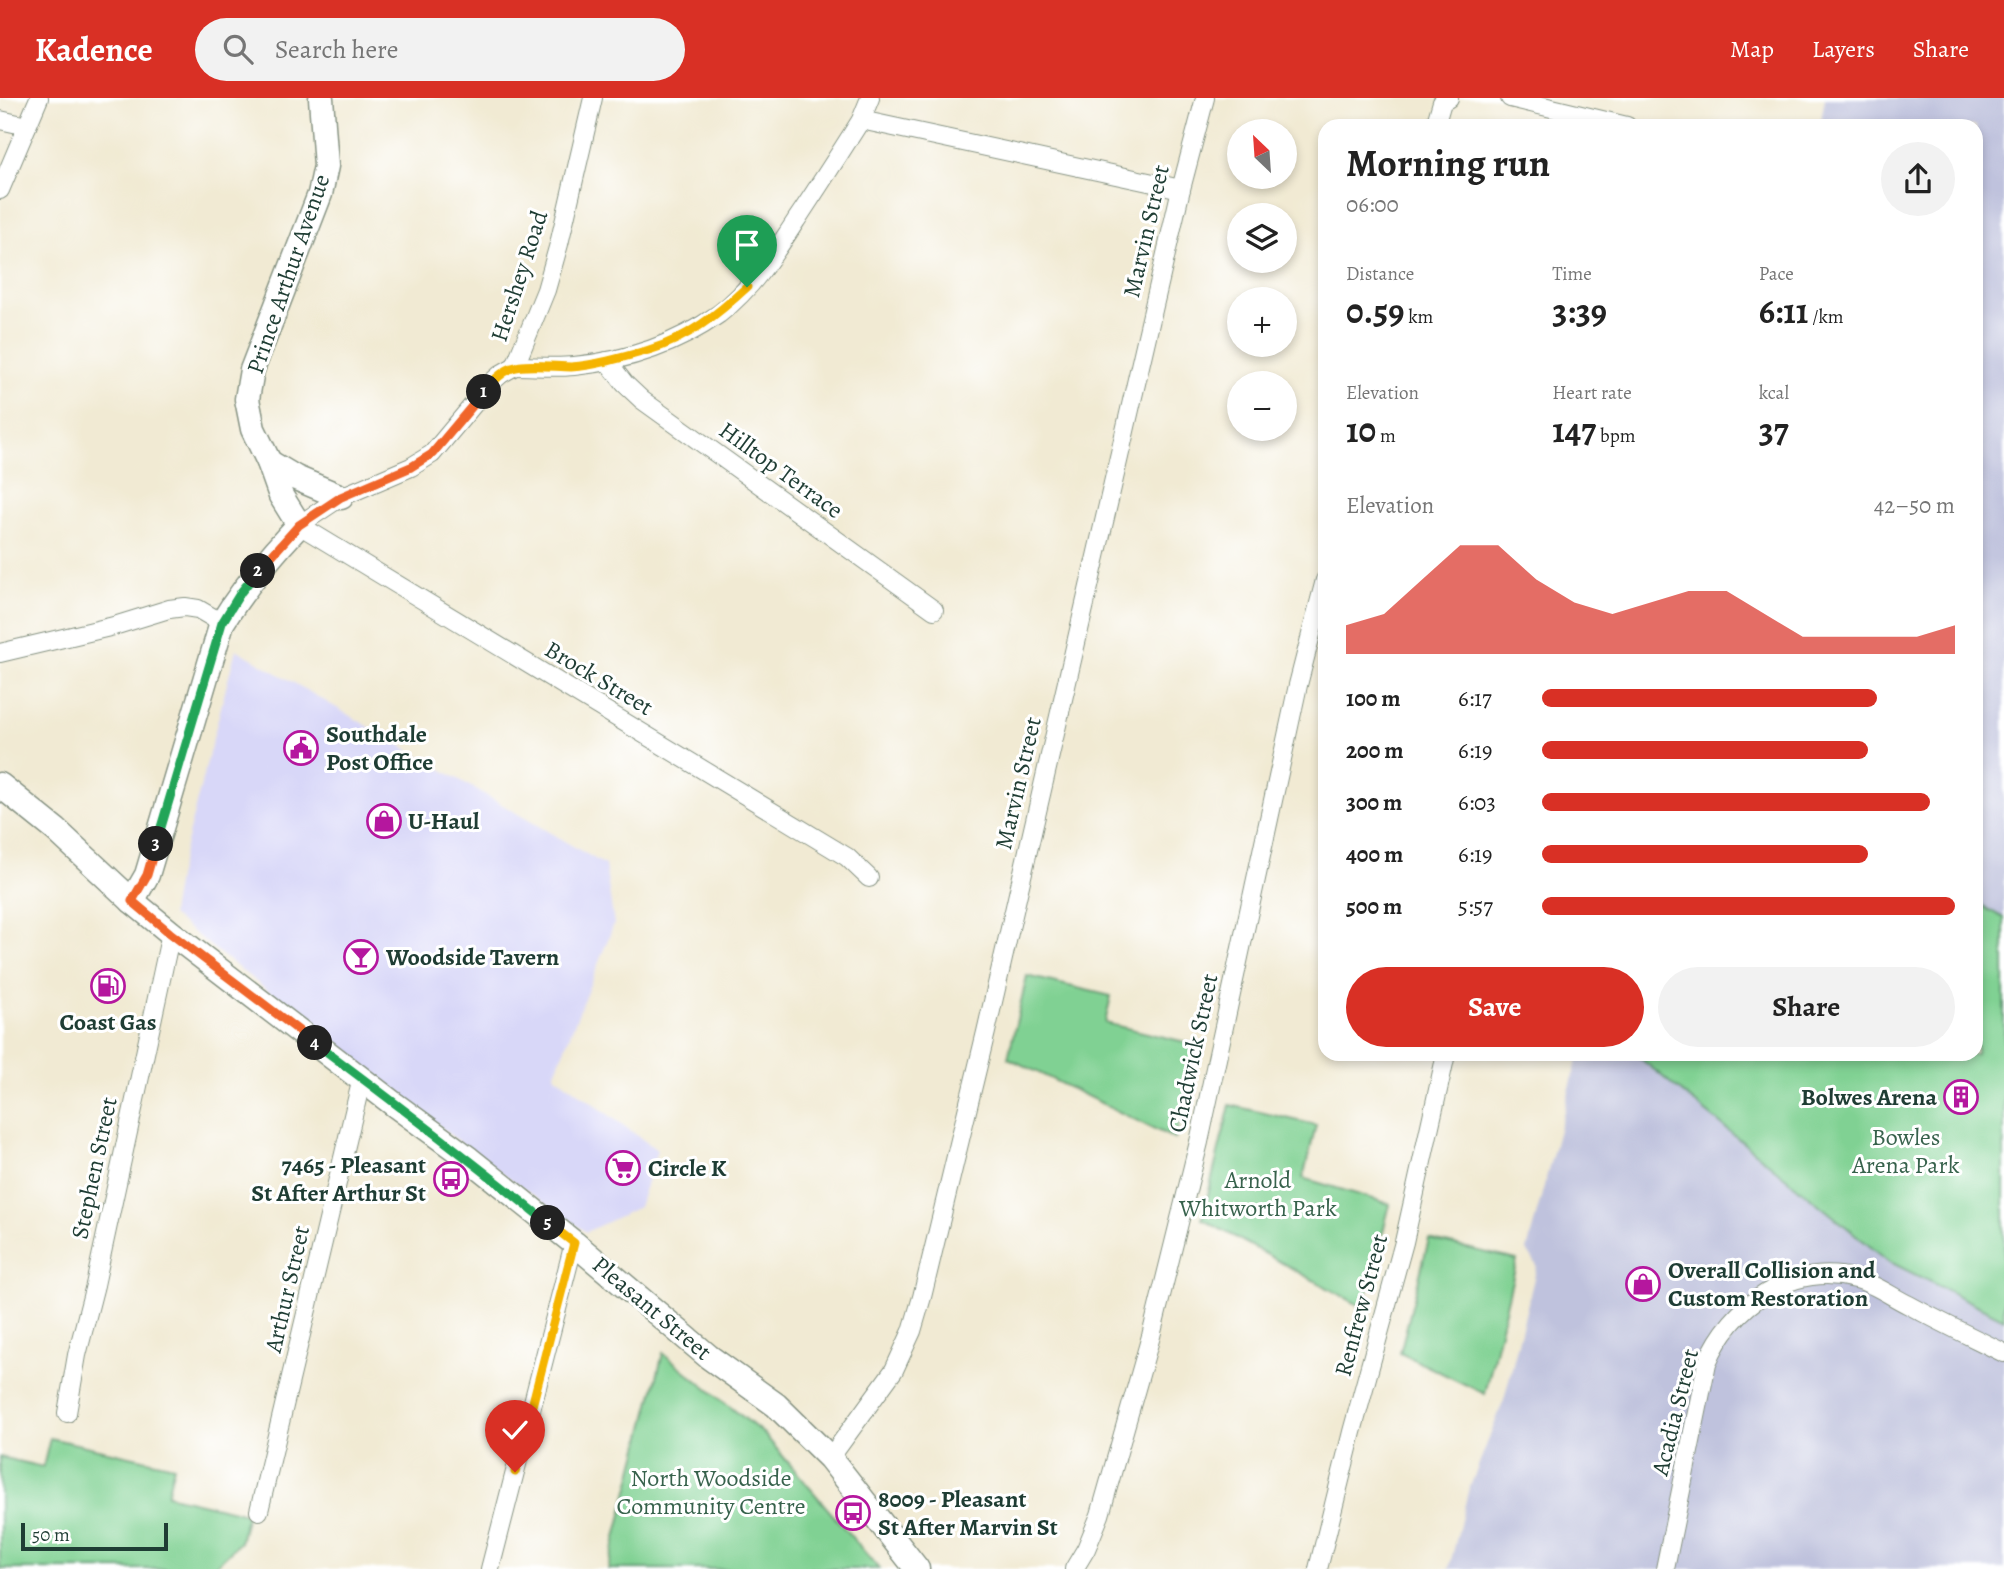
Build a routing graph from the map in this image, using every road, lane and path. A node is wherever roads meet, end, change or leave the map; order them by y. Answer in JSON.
{"nodes":[{"id":1,"x":39,"y":98,"type":"edge"},
{"id":2,"x":321,"y":98,"type":"edge"},
{"id":3,"x":593,"y":98,"type":"edge"},
{"id":4,"x":870,"y":98,"type":"edge"},
{"id":5,"x":1205,"y":98,"type":"edge"},
{"id":6,"x":1449,"y":98,"type":"edge"},
{"id":7,"x":1510,"y":98,"type":"edge"},
{"id":8,"x":1437,"y":119,"type":"edge"},
{"id":9,"x":1598,"y":119,"type":"edge"},
{"id":10,"x":0,"y":120,"type":"edge"},
{"id":11,"x":861,"y":120,"type":"junction"},
{"id":12,"x":27,"y":126,"type":"junction"},
{"id":13,"x":1181,"y":189,"type":"junction"},
{"id":14,"x":0,"y":190,"type":"edge"},
{"id":15,"x":607,"y":361,"type":"junction"},
{"id":16,"x":515,"y":366,"type":"junction"},
{"id":17,"x":269,"y":463,"type":"junction"},
{"id":18,"x":341,"y":497,"type":"junction"},
{"id":19,"x":299,"y":525,"type":"junction"},
{"id":20,"x":1318,"y":607,"type":"edge"},
{"id":21,"x":934,"y":610,"type":"dead end"},
{"id":22,"x":222,"y":623,"type":"junction"},
{"id":23,"x":0,"y":653,"type":"edge"},
{"id":24,"x":0,"y":785,"type":"edge"},
{"id":25,"x":869,"y":878,"type":"dead end"},
{"id":26,"x":132,"y":901,"type":"junction"},
{"id":27,"x":170,"y":933,"type":"junction"},
{"id":28,"x":1444,"y":1061,"type":"edge"},
{"id":29,"x":362,"y":1078,"type":"junction"},
{"id":30,"x":574,"y":1243,"type":"junction"},
{"id":31,"x":2004,"y":1353,"type":"edge"},
{"id":32,"x":67,"y":1413,"type":"dead end"},
{"id":33,"x":830,"y":1458,"type":"junction"},
{"id":34,"x":259,"y":1511,"type":"dead end"},
{"id":35,"x":490,"y":1569,"type":"edge"},
{"id":36,"x":917,"y":1569,"type":"edge"},
{"id":37,"x":1074,"y":1569,"type":"edge"},
{"id":38,"x":1318,"y":1569,"type":"edge"},
{"id":39,"x":1665,"y":1569,"type":"edge"}],
"edges":[{"from":1,"to":12,"type":"street"},
{"from":2,"to":17,"type":"main road","name":"Prince Arthur Avenue"},
{"from":3,"to":16,"type":"street","name":"Hershey Road"},
{"from":4,"to":11,"type":"street"},
{"from":5,"to":13,"type":"street","name":"Marvin Street"},
{"from":6,"to":8,"type":"street"},
{"from":7,"to":9,"type":"street"},
{"from":10,"to":12,"type":"street"},
{"from":11,"to":13,"type":"street"},
{"from":11,"to":15,"type":"street"},
{"from":12,"to":14,"type":"street"},
{"from":13,"to":33,"type":"street","name":"Marvin Street"},
{"from":15,"to":16,"type":"street"},
{"from":15,"to":21,"type":"street","name":"Hilltop Terrace"},
{"from":16,"to":18,"type":"street","name":"Hershey Road"},
{"from":17,"to":18,"type":"main road"},
{"from":17,"to":19,"type":"main road","name":"Prince Arthur Avenue"},
{"from":18,"to":19,"type":"street","name":"Hershey Road"},
{"from":19,"to":22,"type":"main road"},
{"from":19,"to":25,"type":"street","name":"Brock Street"},
{"from":20,"to":37,"type":"street","name":"Chadwick Street"},
{"from":22,"to":23,"type":"street"},
{"from":22,"to":26,"type":"main road"},
{"from":24,"to":26,"type":"main road","name":"Pleasant Street"},
{"from":26,"to":27,"type":"main road","name":"Pleasant Street"},
{"from":27,"to":29,"type":"main road","name":"Pleasant Street"},
{"from":27,"to":32,"type":"street","name":"Stephen Street"},
{"from":28,"to":38,"type":"street","name":"Renfrew Street"},
{"from":29,"to":30,"type":"main road","name":"Pleasant Street"},
{"from":29,"to":34,"type":"street","name":"Arthur Street"},
{"from":30,"to":33,"type":"main road","name":"Pleasant Street"},
{"from":30,"to":35,"type":"street"},
{"from":31,"to":39,"type":"street","name":"Acadia Street"},
{"from":33,"to":36,"type":"main road","name":"Pleasant Street"}]}
